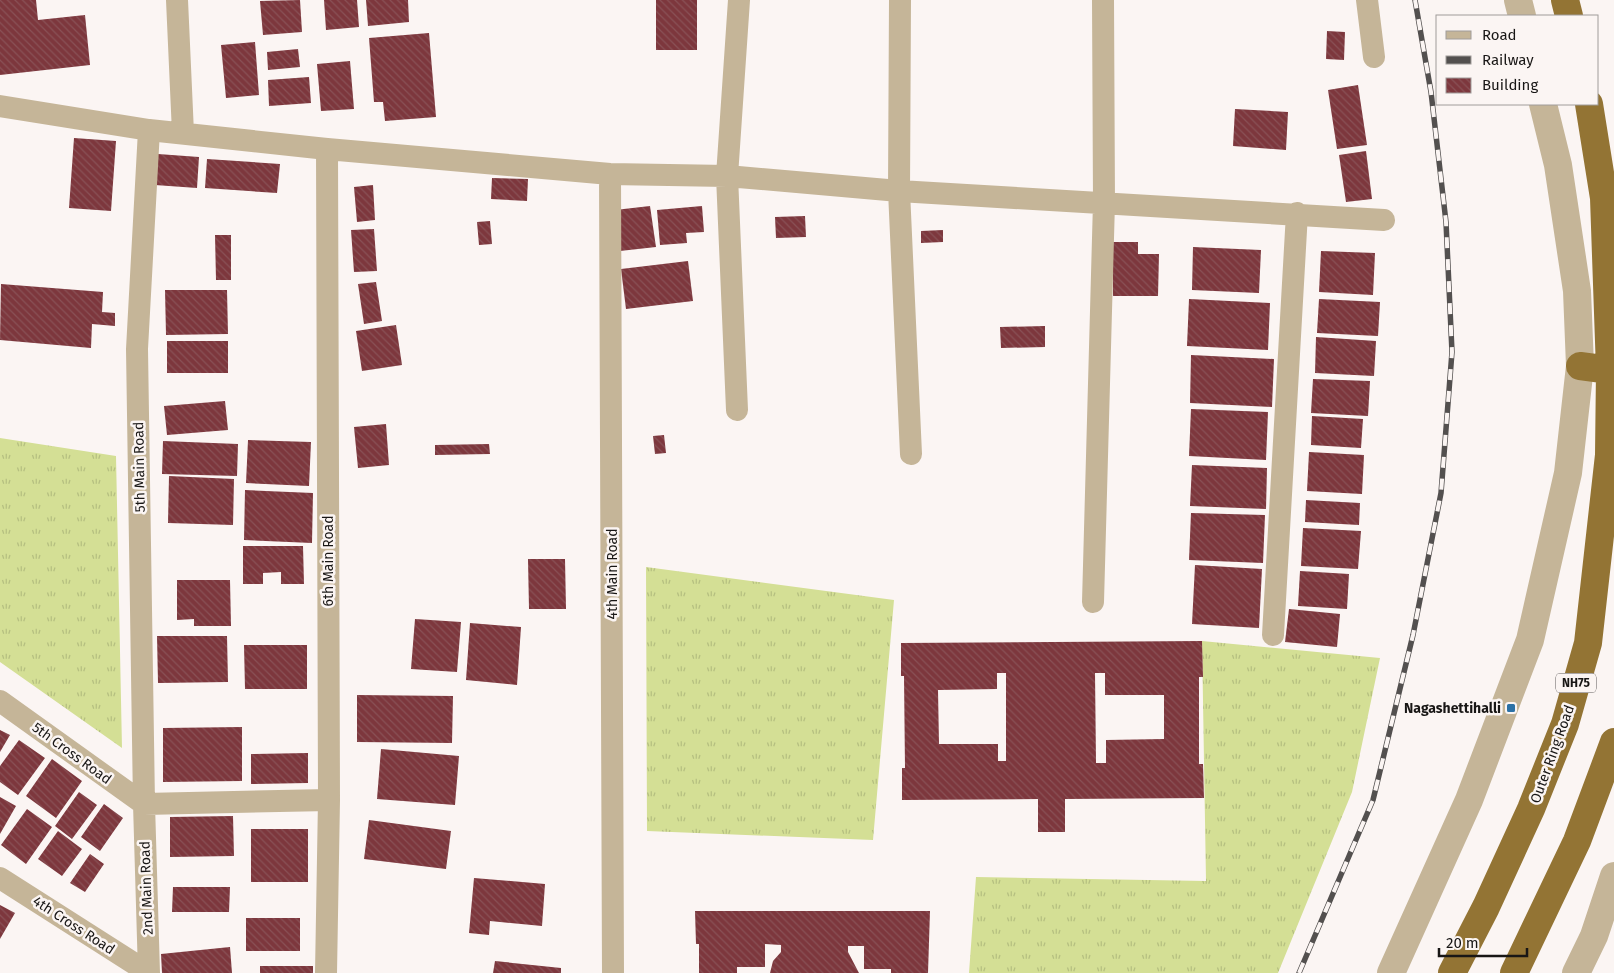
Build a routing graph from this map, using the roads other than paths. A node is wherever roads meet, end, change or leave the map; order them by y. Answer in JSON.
{"nodes":[{"id":1,"x":177,"y":0,"type":"edge"},
{"id":2,"x":739,"y":0,"type":"edge"},
{"id":3,"x":900,"y":0,"type":"edge"},
{"id":4,"x":1103,"y":0,"type":"edge"},
{"id":5,"x":1367,"y":0,"type":"edge"},
{"id":6,"x":1518,"y":0,"type":"edge"},
{"id":7,"x":1565,"y":0,"type":"edge"},
{"id":8,"x":1522,"y":15,"type":"edge"},
{"id":9,"x":1569,"y":15,"type":"edge"},
{"id":10,"x":1374,"y":57,"type":"dead end"},
{"id":11,"x":1543,"y":105,"type":"edge"},
{"id":12,"x":1589,"y":105,"type":"edge"},
{"id":13,"x":0,"y":106,"type":"edge"},
{"id":14,"x":149,"y":130,"type":"junction"},
{"id":15,"x":183,"y":134,"type":"junction"},
{"id":16,"x":327,"y":149,"type":"junction"},
{"id":17,"x":610,"y":174,"type":"junction"},
{"id":18,"x":727,"y":176,"type":"junction"},
{"id":19,"x":899,"y":191,"type":"junction"},
{"id":20,"x":1104,"y":202,"type":"junction"},
{"id":21,"x":1297,"y":213,"type":"junction"},
{"id":22,"x":1384,"y":220,"type":"dead end"},
{"id":23,"x":1580,"y":366,"type":"junction"},
{"id":24,"x":1610,"y":370,"type":"junction"},
{"id":25,"x":737,"y":410,"type":"dead end"},
{"id":26,"x":911,"y":454,"type":"dead end"},
{"id":27,"x":1093,"y":602,"type":"dead end"},
{"id":28,"x":1273,"y":635,"type":"dead end"},
{"id":29,"x":0,"y":701,"type":"edge"},
{"id":30,"x":1614,"y":742,"type":"edge"},
{"id":31,"x":329,"y":800,"type":"junction"},
{"id":32,"x":144,"y":804,"type":"junction"},
{"id":33,"x":1614,"y":876,"type":"edge"},
{"id":34,"x":0,"y":878,"type":"edge"},
{"id":35,"x":149,"y":973,"type":"edge"},
{"id":36,"x":326,"y":973,"type":"edge"},
{"id":37,"x":613,"y":973,"type":"edge"},
{"id":38,"x":1391,"y":973,"type":"edge"},
{"id":39,"x":1452,"y":973,"type":"edge"},
{"id":40,"x":1514,"y":973,"type":"edge"},
{"id":41,"x":1576,"y":973,"type":"edge"}],
"edges":[{"from":1,"to":15,"type":"street"},
{"from":2,"to":18,"type":"street"},
{"from":3,"to":19,"type":"street"},
{"from":4,"to":20,"type":"street"},
{"from":5,"to":10,"type":"street"},
{"from":6,"to":8,"type":"street"},
{"from":7,"to":9,"type":"highway"},
{"from":11,"to":23,"type":"street"},
{"from":12,"to":24,"type":"highway","number":"NH75"},
{"from":13,"to":14,"type":"street"},
{"from":14,"to":15,"type":"street"},
{"from":14,"to":32,"type":"street","name":"5th Main Road"},
{"from":15,"to":16,"type":"street"},
{"from":16,"to":17,"type":"street"},
{"from":16,"to":31,"type":"street","name":"6th Main Road"},
{"from":17,"to":18,"type":"street"},
{"from":17,"to":37,"type":"street","name":"4th Main Road"},
{"from":18,"to":19,"type":"street"},
{"from":18,"to":25,"type":"street"},
{"from":19,"to":20,"type":"street"},
{"from":19,"to":26,"type":"street"},
{"from":20,"to":21,"type":"street"},
{"from":20,"to":27,"type":"street"},
{"from":21,"to":22,"type":"street"},
{"from":21,"to":28,"type":"street"},
{"from":23,"to":24,"type":"highway"},
{"from":23,"to":38,"type":"street"},
{"from":24,"to":39,"type":"highway","name":"Outer Ring Road","number":"NH75"},
{"from":29,"to":32,"type":"street","name":"5th Cross Road"},
{"from":30,"to":40,"type":"highway"},
{"from":31,"to":32,"type":"street"},
{"from":31,"to":36,"type":"street","name":"6th Main Road"},
{"from":32,"to":35,"type":"street","name":"2nd Main Road"},
{"from":33,"to":41,"type":"street"},
{"from":34,"to":35,"type":"street","name":"4th Cross Road"}]}
